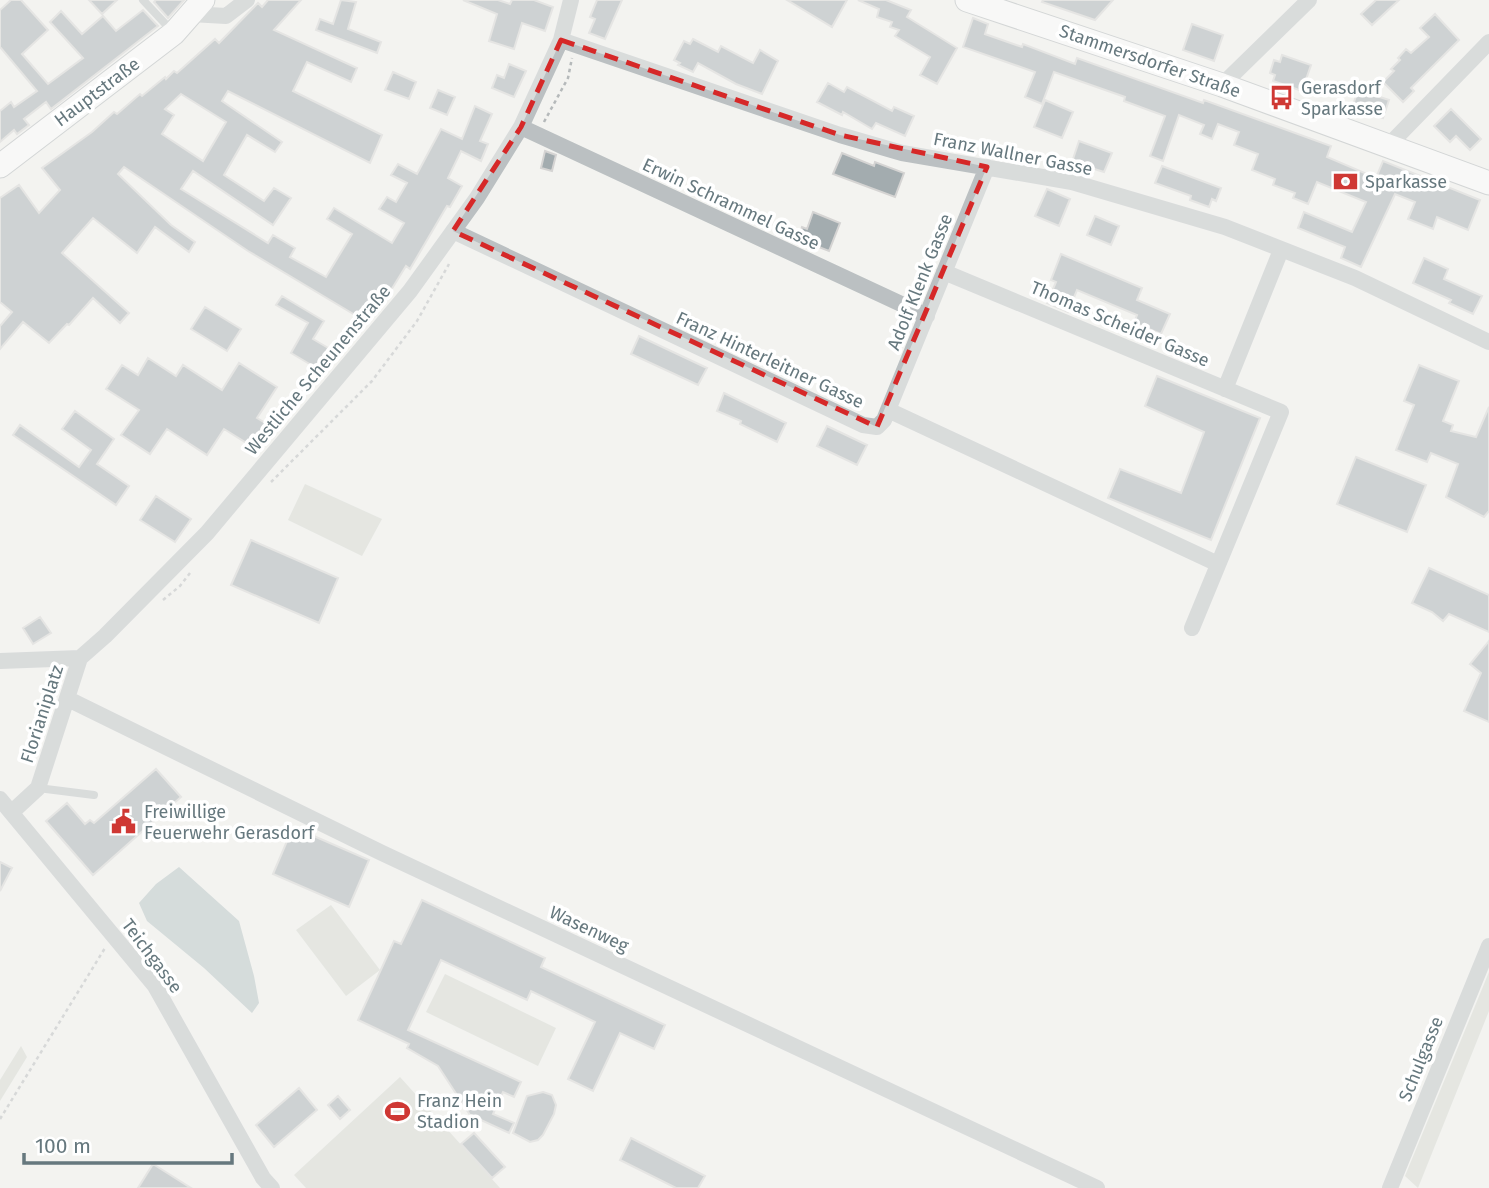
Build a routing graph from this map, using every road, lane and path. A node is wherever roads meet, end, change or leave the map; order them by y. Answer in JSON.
{"nodes":[{"id":1,"x":143,"y":0,"type":"edge"},
{"id":2,"x":247,"y":0,"type":"edge"},
{"id":3,"x":571,"y":0,"type":"edge"},
{"id":4,"x":967,"y":0,"type":"edge"},
{"id":5,"x":1309,"y":0,"type":"edge"},
{"id":6,"x":197,"y":7,"type":"edge"},
{"id":7,"x":174,"y":33,"type":"junction"},
{"id":8,"x":561,"y":40,"type":"junction"},
{"id":9,"x":1489,"y":42,"type":"edge"},
{"id":10,"x":1222,"y":85,"type":"junction"},
{"id":11,"x":521,"y":127,"type":"junction"},
{"id":12,"x":1388,"y":146,"type":"junction"},
{"id":13,"x":0,"y":166,"type":"edge"},
{"id":14,"x":987,"y":167,"type":"junction"},
{"id":15,"x":1489,"y":183,"type":"edge"},
{"id":16,"x":453,"y":231,"type":"junction"},
{"id":17,"x":1281,"y":250,"type":"junction"},
{"id":18,"x":944,"y":272,"type":"junction"},
{"id":19,"x":927,"y":316,"type":"junction"},
{"id":20,"x":1489,"y":342,"type":"edge"},
{"id":21,"x":1225,"y":389,"type":"junction"},
{"id":22,"x":888,"y":410,"type":"junction"},
{"id":23,"x":1218,"y":564,"type":"junction"},
{"id":24,"x":1192,"y":628,"type":"dead end"},
{"id":25,"x":80,"y":658,"type":"junction"},
{"id":26,"x":0,"y":661,"type":"edge"},
{"id":27,"x":68,"y":699,"type":"junction"},
{"id":28,"x":38,"y":788,"type":"junction"},
{"id":29,"x":94,"y":795,"type":"dead end"},
{"id":30,"x":0,"y":799,"type":"edge"},
{"id":31,"x":12,"y":812,"type":"junction"},
{"id":32,"x":113,"y":936,"type":"junction"},
{"id":33,"x":1489,"y":946,"type":"edge"},
{"id":34,"x":0,"y":1119,"type":"edge"},
{"id":35,"x":272,"y":1188,"type":"edge"},
{"id":36,"x":1097,"y":1188,"type":"edge"},
{"id":37,"x":1390,"y":1188,"type":"edge"}],
"edges":[{"from":1,"to":7,"type":"lane"},
{"from":2,"to":6,"type":"street","name":"Hauptstraße"},
{"from":3,"to":8,"type":"street","name":"Westliche Scheunenstraße"},
{"from":4,"to":10,"type":"main road","name":"Stammersdorfer Straße"},
{"from":5,"to":10,"type":"street"},
{"from":6,"to":7,"type":"main road","name":"Hauptstraße"},
{"from":7,"to":13,"type":"main road","name":"Hauptstraße"},
{"from":8,"to":11,"type":"street","name":"Westliche Scheunenstraße"},
{"from":8,"to":14,"type":"street","name":"Franz Wallner Gasse"},
{"from":9,"to":12,"type":"street"},
{"from":10,"to":12,"type":"main road","name":"Stammersdorfer Straße"},
{"from":11,"to":16,"type":"street","name":"Westliche Scheunenstraße"},
{"from":11,"to":19,"type":"street","name":"Erwin Schrammel Gasse"},
{"from":12,"to":15,"type":"main road","name":"Stammersdorfer Straße"},
{"from":14,"to":17,"type":"street","name":"Franz Wallner Gasse"},
{"from":14,"to":18,"type":"street","name":"Adolf Klenk Gasse"},
{"from":16,"to":22,"type":"street","name":"Franz Hinterleitner Gasse"},
{"from":16,"to":25,"type":"street","name":"Westliche Scheunenstraße"},
{"from":17,"to":20,"type":"street","name":"Franz Wallner Gasse"},
{"from":17,"to":21,"type":"street"},
{"from":18,"to":19,"type":"street","name":"Adolf Klenk Gasse"},
{"from":18,"to":21,"type":"street","name":"Thomas Scheider Gasse"},
{"from":19,"to":22,"type":"street","name":"Adolf Klenk Gasse"},
{"from":21,"to":23,"type":"street","name":"Thomas Scheider Gasse"},
{"from":22,"to":23,"type":"street","name":"Franz Hinterleitner Gasse"},
{"from":23,"to":24,"type":"street"},
{"from":25,"to":26,"type":"street"},
{"from":25,"to":27,"type":"street","name":"Florianiplatz"},
{"from":27,"to":28,"type":"street","name":"Florianiplatz"},
{"from":27,"to":36,"type":"street","name":"Wasenweg"},
{"from":28,"to":29,"type":"lane"},
{"from":28,"to":31,"type":"street","name":"Florianiplatz"},
{"from":30,"to":31,"type":"street","name":"Teichgasse"},
{"from":31,"to":32,"type":"street","name":"Teichgasse"},
{"from":32,"to":34,"type":"path"},
{"from":32,"to":35,"type":"street","name":"Teichgasse"},
{"from":33,"to":37,"type":"street","name":"Schulgasse"}]}
